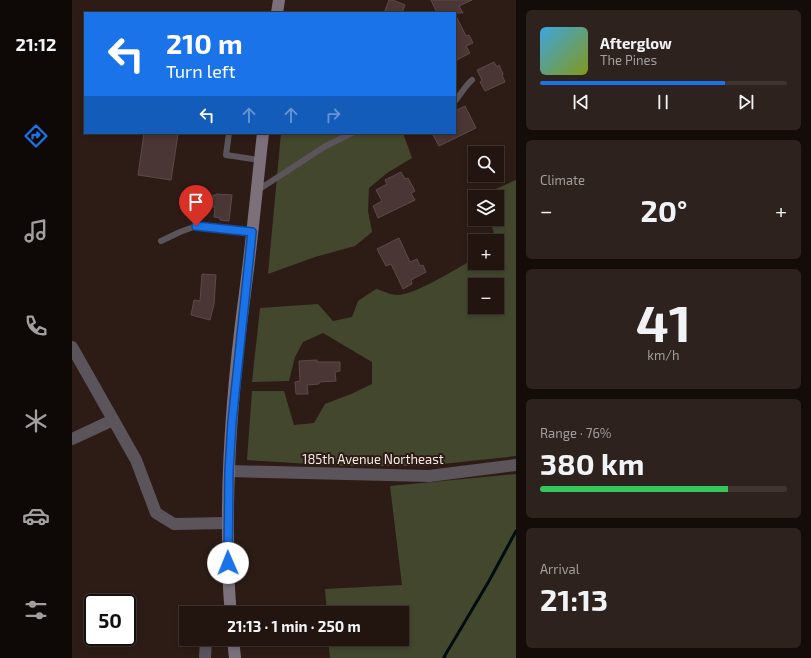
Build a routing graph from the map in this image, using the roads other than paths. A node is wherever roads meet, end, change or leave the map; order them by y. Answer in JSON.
{"nodes":[{"id":1,"x":279,"y":0,"type":"edge"},
{"id":2,"x":277,"y":12,"type":"edge"},
{"id":3,"x":472,"y":80,"type":"dead end"},
{"id":4,"x":456,"y":100,"type":"edge"},
{"id":5,"x":229,"y":134,"type":"edge"},
{"id":6,"x":263,"y":134,"type":"edge"},
{"id":7,"x":350,"y":134,"type":"edge"},
{"id":8,"x":260,"y":160,"type":"junction"},
{"id":9,"x":256,"y":191,"type":"junction"},
{"id":10,"x":252,"y":232,"type":"junction"},
{"id":11,"x":161,"y":241,"type":"dead end"},
{"id":12,"x":72,"y":348,"type":"edge"},
{"id":13,"x":113,"y":420,"type":"junction"},
{"id":14,"x":72,"y":439,"type":"edge"},
{"id":15,"x":516,"y":465,"type":"edge"},
{"id":16,"x":229,"y":471,"type":"junction"},
{"id":17,"x":228,"y":523,"type":"junction"},
{"id":18,"x":230,"y":606,"type":"edge"},
{"id":19,"x":206,"y":646,"type":"edge"},
{"id":20,"x":234,"y":646,"type":"edge"},
{"id":21,"x":205,"y":658,"type":"edge"},
{"id":22,"x":235,"y":658,"type":"edge"}],
"edges":[{"from":1,"to":2,"type":"main road"},
{"from":3,"to":4,"type":"lane"},
{"from":5,"to":8,"type":"lane"},
{"from":6,"to":8,"type":"main road"},
{"from":7,"to":9,"type":"lane"},
{"from":8,"to":9,"type":"main road"},
{"from":9,"to":10,"type":"main road"},
{"from":10,"to":11,"type":"lane"},
{"from":10,"to":16,"type":"main road"},
{"from":12,"to":13,"type":"street"},
{"from":13,"to":14,"type":"street"},
{"from":13,"to":17,"type":"street"},
{"from":15,"to":16,"type":"street","name":"185th Avenue Northeast"},
{"from":16,"to":17,"type":"main road"},
{"from":17,"to":18,"type":"main road"},
{"from":19,"to":21,"type":"street"},
{"from":20,"to":22,"type":"main road"}]}
